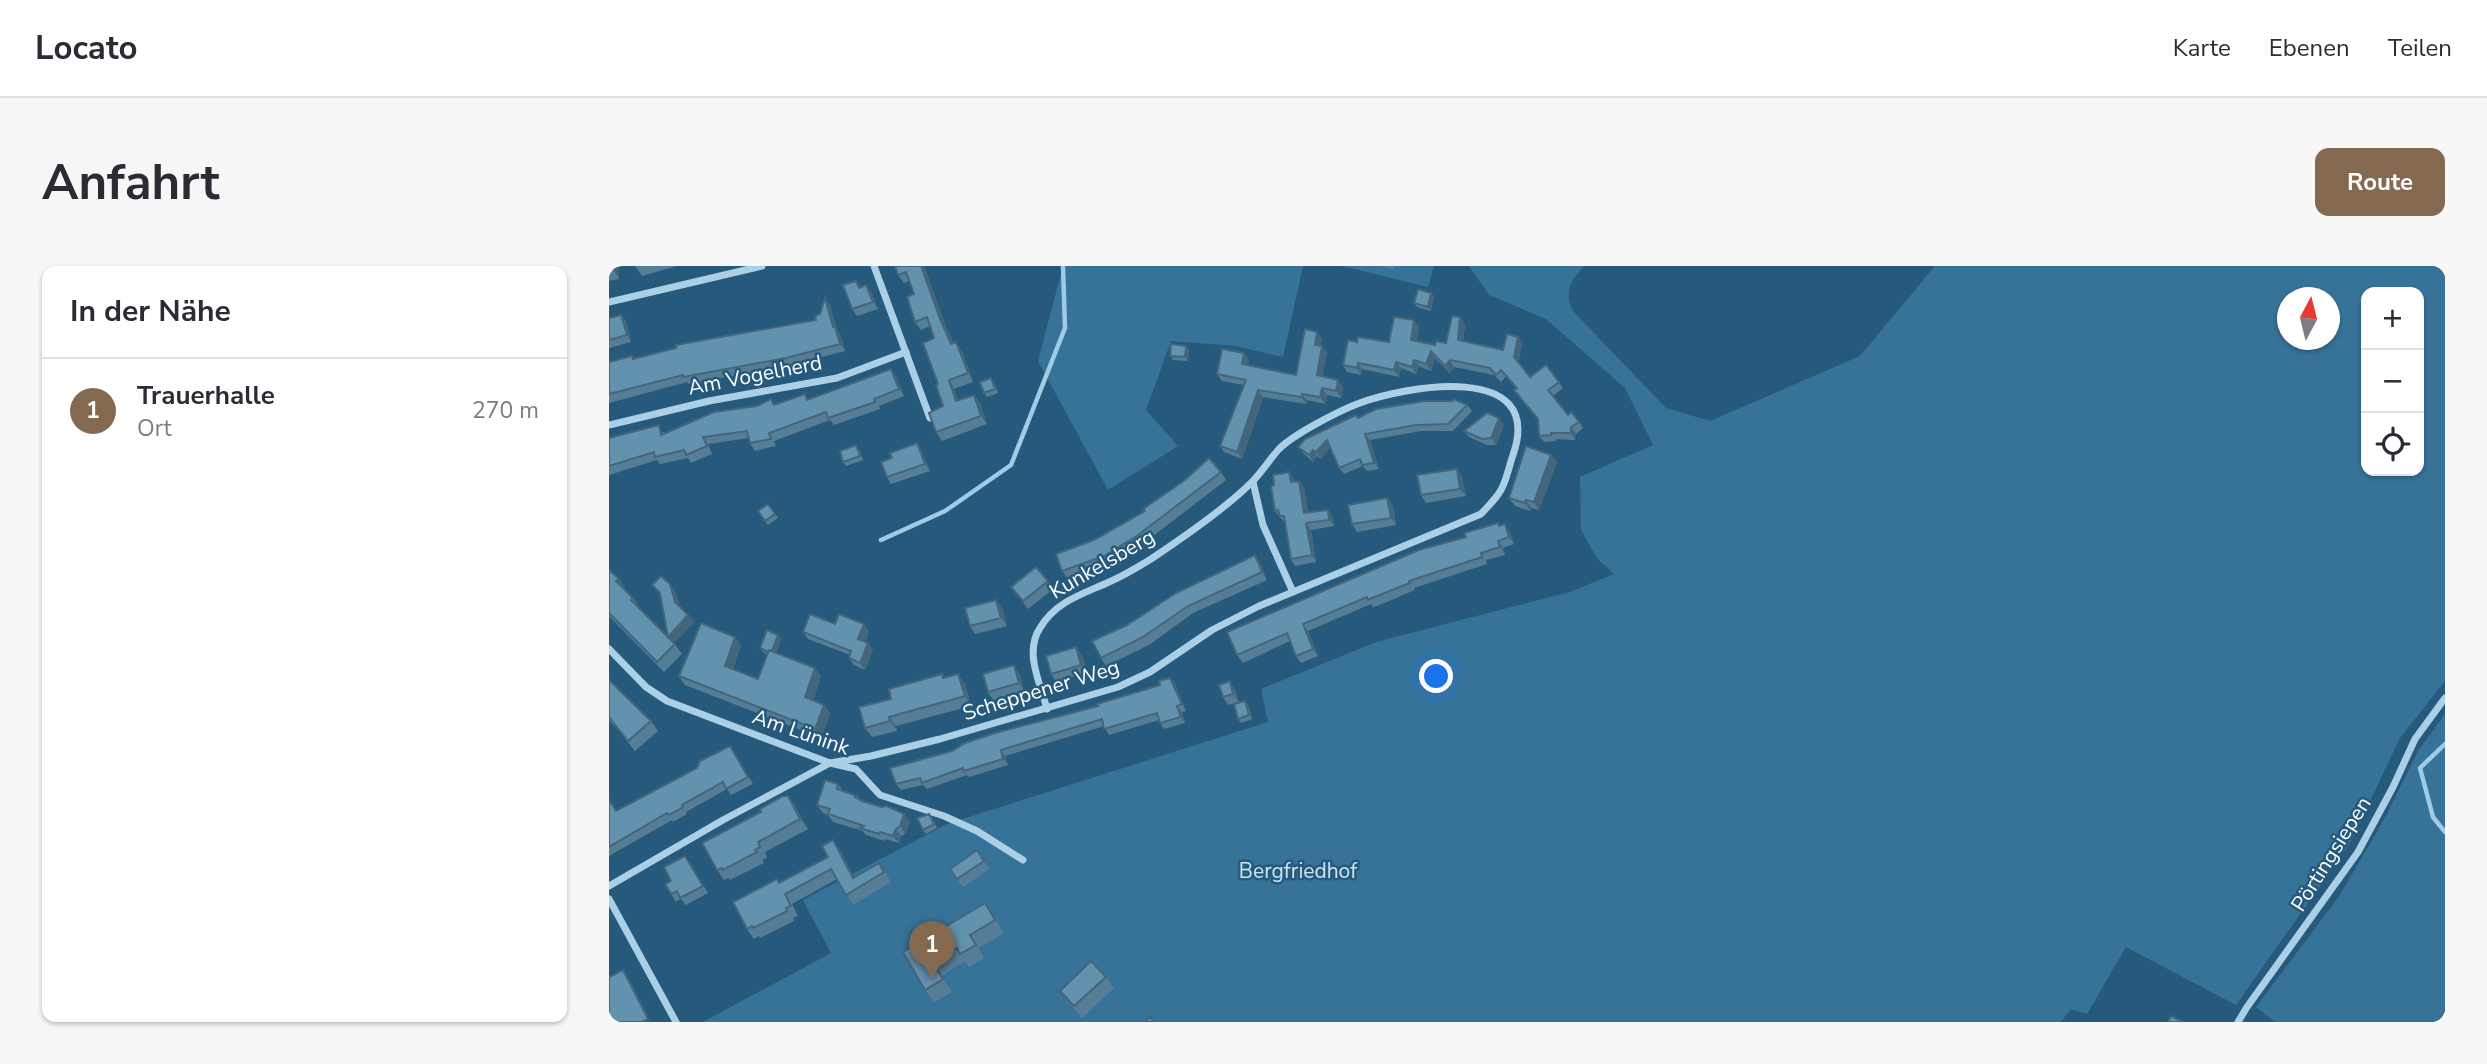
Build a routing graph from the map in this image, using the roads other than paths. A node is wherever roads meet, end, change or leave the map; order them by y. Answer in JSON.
{"nodes":[{"id":1,"x":762,"y":266,"type":"edge"},
{"id":2,"x":874,"y":266,"type":"edge"},
{"id":3,"x":609,"y":302,"type":"edge"},
{"id":4,"x":906,"y":352,"type":"junction"},
{"id":5,"x":930,"y":418,"type":"edge"},
{"id":6,"x":609,"y":425,"type":"edge"},
{"id":7,"x":1252,"y":482,"type":"junction"},
{"id":8,"x":1481,"y":514,"type":"joint"},
{"id":9,"x":1293,"y":592,"type":"junction"},
{"id":10,"x":609,"y":649,"type":"edge"},
{"id":11,"x":2445,"y":698,"type":"edge"},
{"id":12,"x":1047,"y":709,"type":"junction"},
{"id":13,"x":830,"y":763,"type":"junction"},
{"id":14,"x":1023,"y":860,"type":"dead end"},
{"id":15,"x":609,"y":886,"type":"edge"},
{"id":16,"x":609,"y":899,"type":"edge"},
{"id":17,"x":676,"y":1022,"type":"edge"},
{"id":18,"x":2238,"y":1022,"type":"edge"}],
"edges":[{"from":1,"to":3,"type":"street"},
{"from":2,"to":4,"type":"street"},
{"from":4,"to":5,"type":"street"},
{"from":4,"to":6,"type":"street","name":"Am Vogelherd"},
{"from":7,"to":8,"type":"street","name":"Kunkelsberg"},
{"from":7,"to":9,"type":"street"},
{"from":7,"to":12,"type":"street","name":"Kunkelsberg"},
{"from":8,"to":9,"type":"street","name":"Scheppener Weg"},
{"from":9,"to":12,"type":"street","name":"Scheppener Weg"},
{"from":10,"to":13,"type":"street","name":"Am Lünink"},
{"from":11,"to":18,"type":"street","name":"Pörtingsiepen"},
{"from":12,"to":13,"type":"street","name":"Scheppener Weg"},
{"from":13,"to":14,"type":"street","name":"Am Lünink"},
{"from":13,"to":15,"type":"street","name":"Scheppener Weg"},
{"from":16,"to":17,"type":"street"}]}
